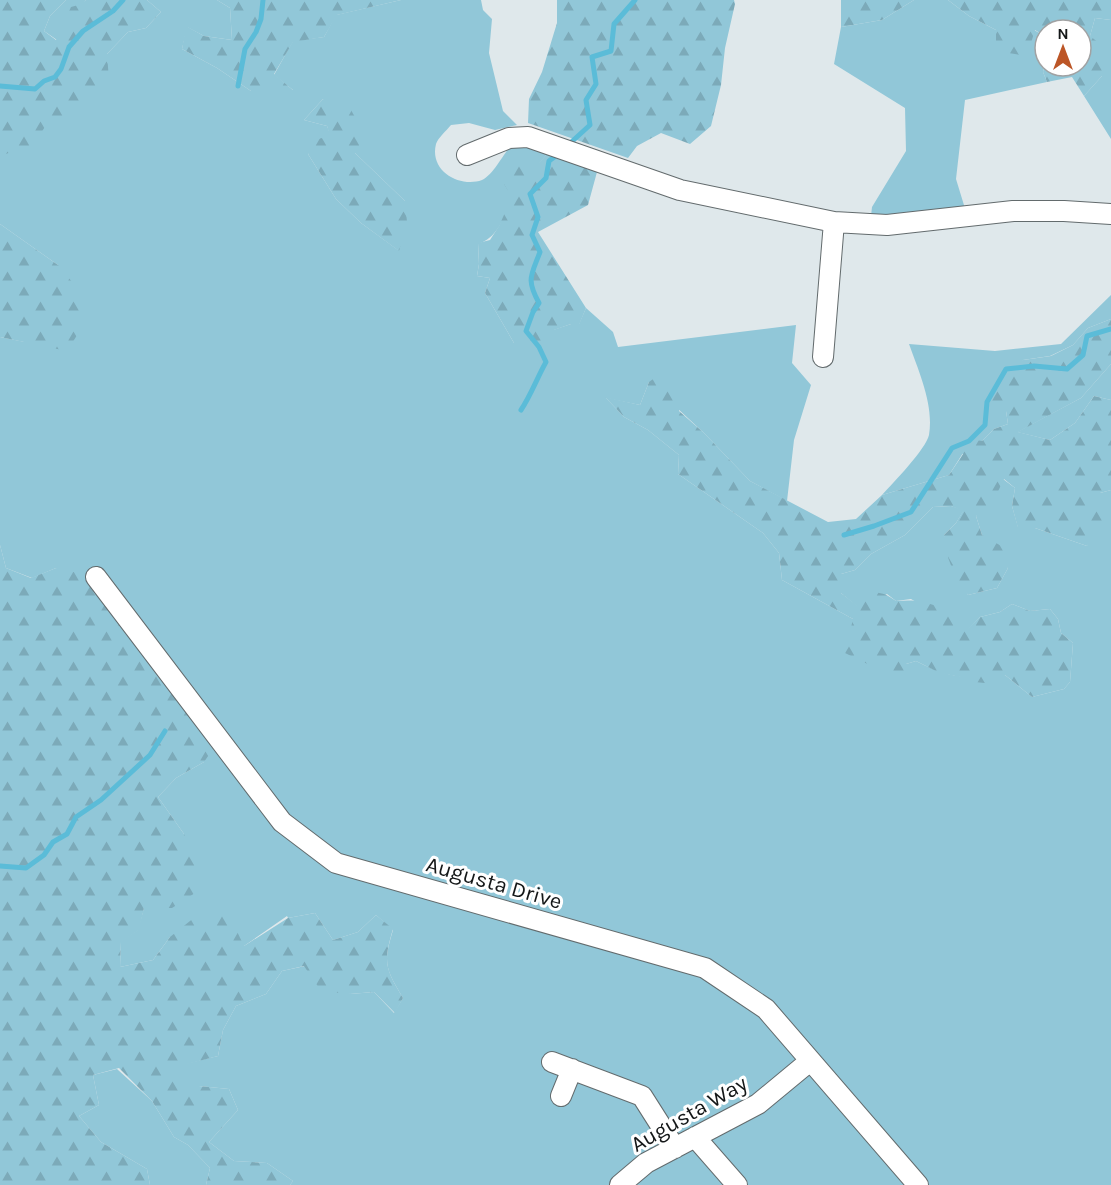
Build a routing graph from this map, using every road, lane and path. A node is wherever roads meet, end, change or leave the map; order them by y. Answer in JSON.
{"nodes":[{"id":1,"x":467,"y":155,"type":"dead end"},
{"id":2,"x":1111,"y":214,"type":"edge"},
{"id":3,"x":834,"y":222,"type":"junction"},
{"id":4,"x":823,"y":357,"type":"dead end"},
{"id":5,"x":96,"y":577,"type":"dead end"},
{"id":6,"x":810,"y":1061,"type":"junction"},
{"id":7,"x":552,"y":1062,"type":"dead end"},
{"id":8,"x":572,"y":1069,"type":"junction"},
{"id":9,"x":561,"y":1096,"type":"dead end"},
{"id":10,"x":695,"y":1137,"type":"junction"},
{"id":11,"x":675,"y":1148,"type":"junction"},
{"id":12,"x":620,"y":1185,"type":"edge"},
{"id":13,"x":736,"y":1185,"type":"edge"},
{"id":14,"x":918,"y":1185,"type":"edge"}],
"edges":[{"from":1,"to":3,"type":"street"},
{"from":2,"to":3,"type":"street"},
{"from":3,"to":4,"type":"street"},
{"from":5,"to":6,"type":"street","name":"Augusta Drive"},
{"from":6,"to":10,"type":"street","name":"Augusta Way"},
{"from":6,"to":14,"type":"street","name":"Augusta Drive"},
{"from":7,"to":8,"type":"street"},
{"from":8,"to":9,"type":"street"},
{"from":8,"to":11,"type":"street"},
{"from":10,"to":11,"type":"street","name":"Augusta Way"},
{"from":10,"to":13,"type":"street"},
{"from":11,"to":12,"type":"street","name":"Augusta Way"}]}
